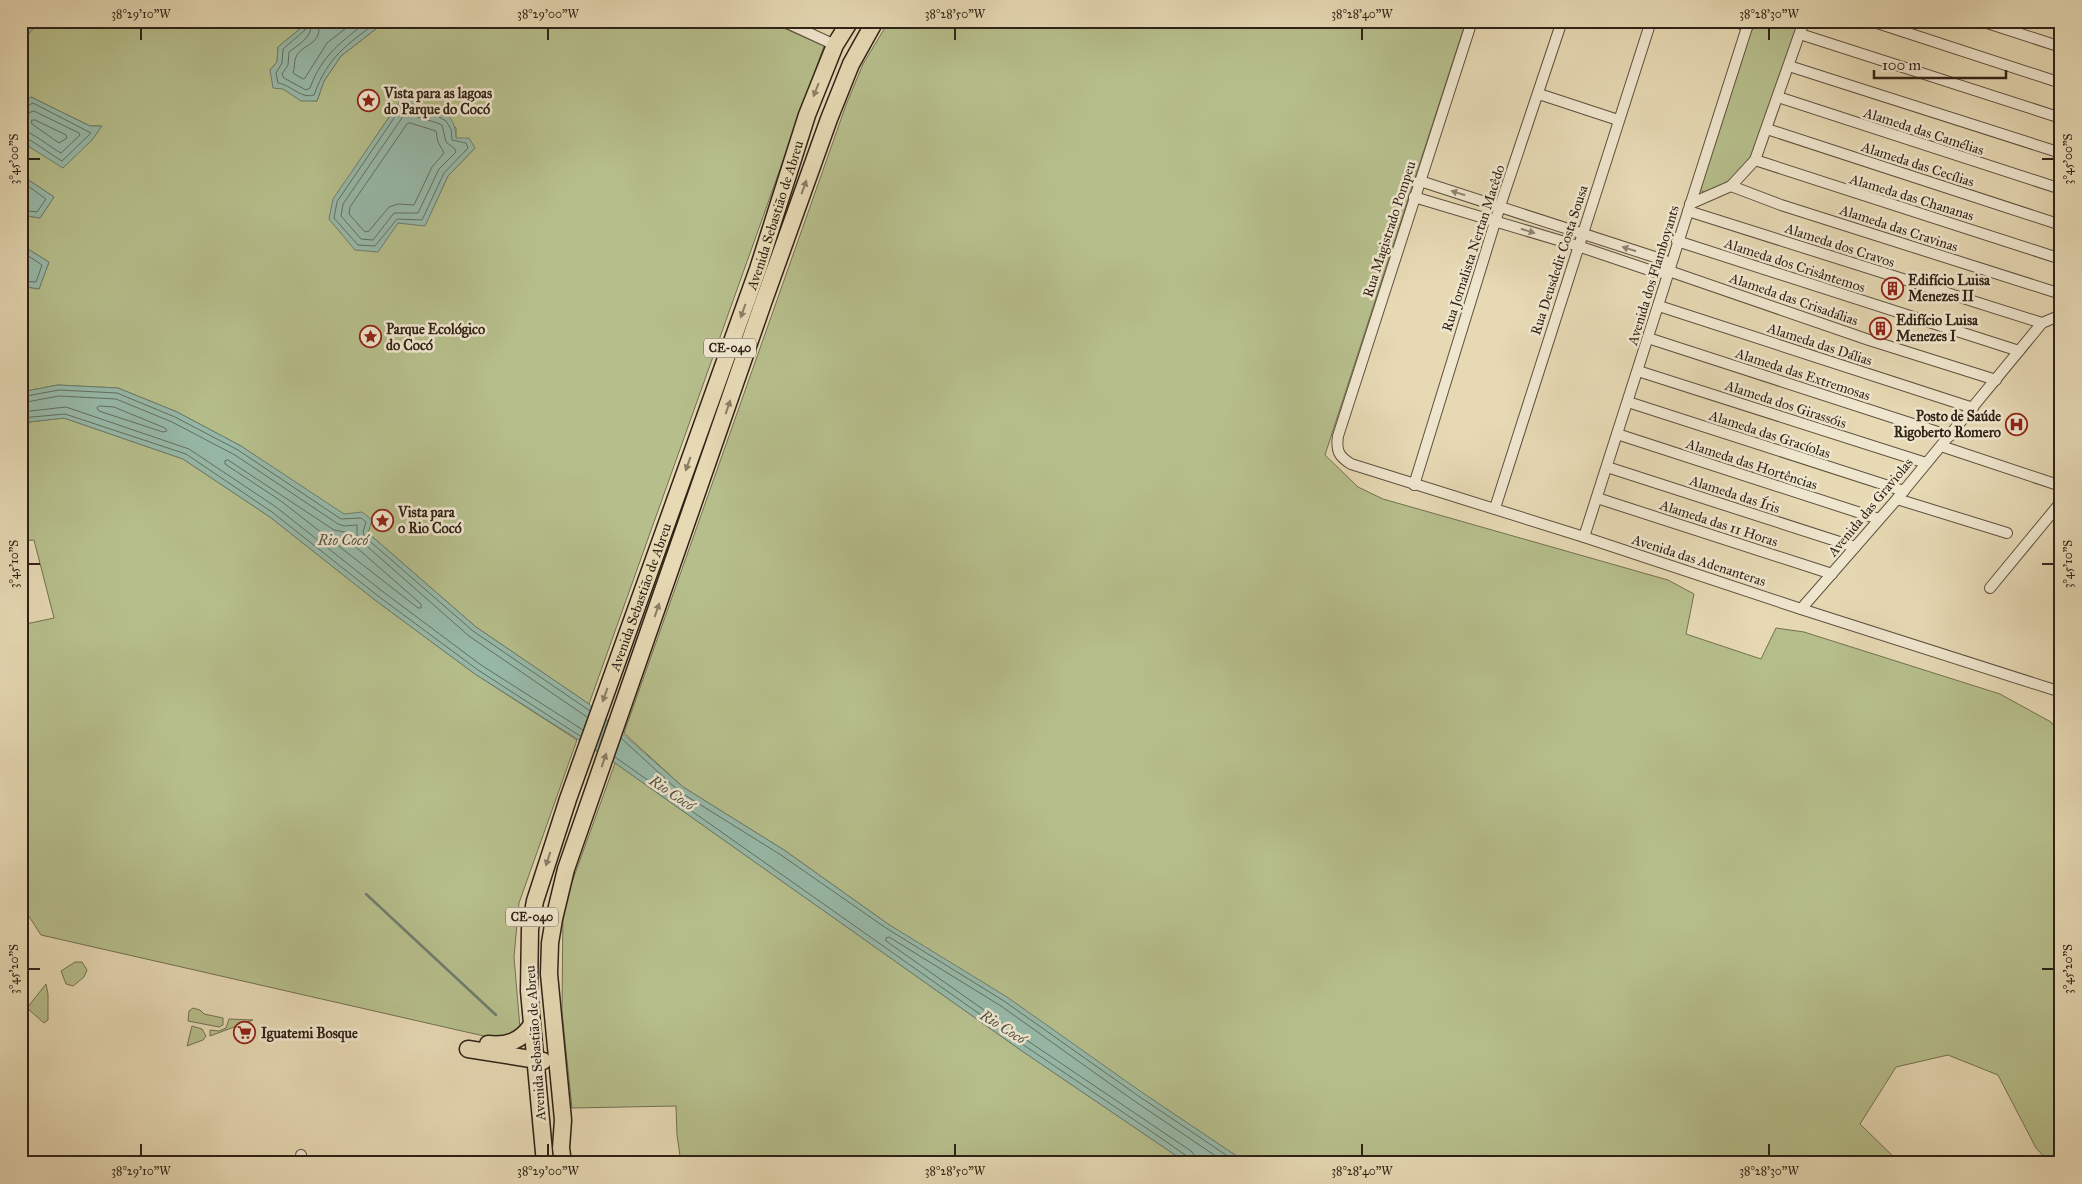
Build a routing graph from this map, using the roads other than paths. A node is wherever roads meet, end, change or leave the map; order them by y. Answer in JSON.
{"nodes":[{"id":1,"x":783,"y":21,"type":"edge"},
{"id":2,"x":850,"y":21,"type":"edge"},
{"id":3,"x":875,"y":21,"type":"edge"},
{"id":4,"x":1472,"y":21,"type":"edge"},
{"id":5,"x":1562,"y":21,"type":"edge"},
{"id":6,"x":1651,"y":21,"type":"edge"},
{"id":7,"x":1732,"y":21,"type":"edge"},
{"id":8,"x":1804,"y":21,"type":"edge"},
{"id":9,"x":1871,"y":21,"type":"edge"},
{"id":10,"x":1981,"y":21,"type":"edge"},
{"id":11,"x":1749,"y":24,"type":"edge"},
{"id":12,"x":1800,"y":34,"type":"junction"},
{"id":13,"x":836,"y":46,"type":"junction"},
{"id":14,"x":2061,"y":47,"type":"edge"},
{"id":15,"x":1789,"y":66,"type":"junction"},
{"id":16,"x":2061,"y":83,"type":"edge"},
{"id":17,"x":1539,"y":94,"type":"junction"},
{"id":18,"x":1778,"y":97,"type":"junction"},
{"id":19,"x":2061,"y":118,"type":"edge"},
{"id":20,"x":1618,"y":120,"type":"junction"},
{"id":21,"x":1767,"y":130,"type":"junction"},
{"id":22,"x":2061,"y":153,"type":"edge"},
{"id":23,"x":1755,"y":160,"type":"junction"},
{"id":24,"x":787,"y":179,"type":"junction"},
{"id":25,"x":1420,"y":181,"type":"junction"},
{"id":26,"x":1731,"y":186,"type":"junction"},
{"id":27,"x":2061,"y":189,"type":"edge"},
{"id":28,"x":1414,"y":197,"type":"junction"},
{"id":29,"x":1500,"y":206,"type":"junction"},
{"id":30,"x":1689,"y":207,"type":"junction"},
{"id":31,"x":793,"y":219,"type":"junction"},
{"id":32,"x":1495,"y":221,"type":"junction"},
{"id":33,"x":2061,"y":225,"type":"edge"},
{"id":34,"x":1582,"y":233,"type":"junction"},
{"id":35,"x":1677,"y":241,"type":"junction"},
{"id":36,"x":1578,"y":246,"type":"junction"},
{"id":37,"x":765,"y":248,"type":"junction"},
{"id":38,"x":2061,"y":259,"type":"edge"},
{"id":39,"x":1669,"y":271,"type":"junction"},
{"id":40,"x":2061,"y":294,"type":"edge"},
{"id":41,"x":763,"y":304,"type":"junction"},
{"id":42,"x":1659,"y":306,"type":"junction"},
{"id":43,"x":2061,"y":315,"type":"edge"},
{"id":44,"x":2042,"y":323,"type":"junction"},
{"id":45,"x":1648,"y":338,"type":"junction"},
{"id":46,"x":2019,"y":351,"type":"junction"},
{"id":47,"x":1638,"y":371,"type":"junction"},
{"id":48,"x":1996,"y":380,"type":"junction"},
{"id":49,"x":1628,"y":402,"type":"junction"},
{"id":50,"x":1973,"y":408,"type":"junction"},
{"id":51,"x":1617,"y":434,"type":"junction"},
{"id":52,"x":1950,"y":436,"type":"junction"},
{"id":53,"x":1941,"y":446,"type":"junction"},
{"id":54,"x":1336,"y":447,"type":"joint"},
{"id":55,"x":1926,"y":463,"type":"junction"},
{"id":56,"x":1607,"y":466,"type":"junction"},
{"id":57,"x":1414,"y":485,"type":"junction"},
{"id":58,"x":2061,"y":486,"type":"edge"},
{"id":59,"x":1900,"y":495,"type":"junction"},
{"id":60,"x":1597,"y":498,"type":"junction"},
{"id":61,"x":2061,"y":502,"type":"edge"},
{"id":62,"x":1495,"y":508,"type":"junction"},
{"id":63,"x":1879,"y":519,"type":"junction"},
{"id":64,"x":2007,"y":533,"type":"dead end"},
{"id":65,"x":1584,"y":537,"type":"junction"},
{"id":66,"x":1855,"y":547,"type":"junction"},
{"id":67,"x":1832,"y":574,"type":"junction"},
{"id":68,"x":1990,"y":588,"type":"dead end"},
{"id":69,"x":1801,"y":609,"type":"junction"},
{"id":70,"x":2061,"y":692,"type":"edge"},
{"id":71,"x":549,"y":974,"type":"junction"},
{"id":72,"x":531,"y":1026,"type":"junction"},
{"id":73,"x":474,"y":1046,"type":"junction"},
{"id":74,"x":541,"y":1056,"type":"junction"},
{"id":75,"x":537,"y":1083,"type":"junction"},
{"id":76,"x":562,"y":1155,"type":"edge"},
{"id":77,"x":545,"y":1163,"type":"edge"}],
"edges":[{"from":1,"to":13,"type":"street"},
{"from":2,"to":13,"type":"main road","number":"CE-040"},
{"from":31,"to":3,"type":"main road","name":"Avenida Sebastião de Abreu","number":"CE-040","one_way":true},
{"from":4,"to":25,"type":"street","name":"Rua Magistrado Pompeu"},
{"from":5,"to":17,"type":"street","name":"Rua Jornalista Nertan Macêdo"},
{"from":6,"to":20,"type":"street","name":"Rua Deusdedit Costa Sousa"},
{"from":7,"to":11,"type":"street"},
{"from":8,"to":12,"type":"street"},
{"from":9,"to":16,"type":"street"},
{"from":10,"to":14,"type":"street"},
{"from":11,"to":30,"type":"street","name":"Avenida dos Flamboyants"},
{"from":12,"to":15,"type":"street"},
{"from":12,"to":19,"type":"street"},
{"from":13,"to":24,"type":"main road","name":"Avenida Sebastião de Abreu","number":"CE-040","one_way":true},
{"from":15,"to":18,"type":"street"},
{"from":15,"to":22,"type":"street"},
{"from":17,"to":20,"type":"street"},
{"from":17,"to":29,"type":"street","name":"Rua Jornalista Nertan Macêdo"},
{"from":18,"to":21,"type":"street"},
{"from":18,"to":27,"type":"street","name":"Alameda das Camélias"},
{"from":20,"to":34,"type":"street","name":"Rua Deusdedit Costa Sousa"},
{"from":21,"to":23,"type":"street"},
{"from":21,"to":33,"type":"street","name":"Alameda das Cecílias"},
{"from":23,"to":26,"type":"street"},
{"from":23,"to":38,"type":"street","name":"Alameda das Chananas"},
{"from":24,"to":31,"type":"main road"},
{"from":24,"to":37,"type":"main road","name":"Avenida Sebastião de Abreu","number":"CE-040"},
{"from":25,"to":28,"type":"street","name":"Rua Magistrado Pompeu"},
{"from":29,"to":25,"type":"street","one_way":true},
{"from":26,"to":30,"type":"street"},
{"from":26,"to":40,"type":"street","name":"Alameda das Cravinas"},
{"from":28,"to":32,"type":"street"},
{"from":28,"to":54,"type":"street","name":"Rua Magistrado Pompeu"},
{"from":29,"to":32,"type":"street","name":"Rua Jornalista Nertan Macêdo"},
{"from":29,"to":34,"type":"street"},
{"from":30,"to":35,"type":"street","name":"Avenida dos Flamboyants"},
{"from":30,"to":44,"type":"street","name":"Alameda dos Cravos"},
{"from":31,"to":41,"type":"main road","name":"Avenida Sebastião de Abreu","number":"CE-040"},
{"from":32,"to":36,"type":"street","one_way":true},
{"from":32,"to":57,"type":"street","name":"Rua Jornalista Nertan Macêdo"},
{"from":34,"to":36,"type":"street","name":"Rua Deusdedit Costa Sousa"},
{"from":39,"to":34,"type":"street","one_way":true},
{"from":35,"to":39,"type":"street","name":"Avenida dos Flamboyants"},
{"from":35,"to":46,"type":"street","name":"Alameda dos Crisântemos"},
{"from":36,"to":39,"type":"street"},
{"from":36,"to":62,"type":"street","name":"Rua Deusdedit Costa Sousa"},
{"from":37,"to":41,"type":"main road"},
{"from":37,"to":72,"type":"main road","name":"Avenida Sebastião de Abreu","number":"CE-040","one_way":true},
{"from":39,"to":42,"type":"street","name":"Avenida dos Flamboyants"},
{"from":39,"to":48,"type":"street","name":"Alameda das Crisadálias"},
{"from":71,"to":41,"type":"main road","name":"Avenida Sebastião de Abreu","number":"CE-040","one_way":true},
{"from":42,"to":45,"type":"street","name":"Avenida dos Flamboyants"},
{"from":42,"to":50,"type":"street","name":"Alameda das Dálias"},
{"from":43,"to":44,"type":"street","name":"Avenida das Graviolas"},
{"from":44,"to":46,"type":"street","name":"Avenida das Graviolas"},
{"from":45,"to":47,"type":"street","name":"Avenida dos Flamboyants"},
{"from":45,"to":52,"type":"street","name":"Alameda das Extremosas"},
{"from":46,"to":48,"type":"street","name":"Avenida das Graviolas"},
{"from":47,"to":49,"type":"street","name":"Avenida dos Flamboyants"},
{"from":47,"to":55,"type":"street","name":"Alameda dos Girassóis"},
{"from":48,"to":50,"type":"street","name":"Avenida das Graviolas"},
{"from":49,"to":51,"type":"street","name":"Avenida dos Flamboyants"},
{"from":49,"to":59,"type":"street","name":"Alameda das Gracíolas"},
{"from":50,"to":52,"type":"street","name":"Avenida das Graviolas"},
{"from":51,"to":56,"type":"street","name":"Avenida dos Flamboyants"},
{"from":51,"to":63,"type":"street","name":"Alameda das Hortências"},
{"from":52,"to":53,"type":"street","name":"Avenida das Graviolas"},
{"from":53,"to":55,"type":"street","name":"Avenida das Graviolas"},
{"from":53,"to":58,"type":"street"},
{"from":54,"to":57,"type":"street","name":"Avenida das Adenanteras"},
{"from":55,"to":59,"type":"street","name":"Avenida das Graviolas"},
{"from":56,"to":60,"type":"street","name":"Avenida dos Flamboyants"},
{"from":56,"to":66,"type":"street","name":"Alameda das Íris"},
{"from":57,"to":62,"type":"street","name":"Avenida das Adenanteras"},
{"from":59,"to":63,"type":"street","name":"Avenida das Graviolas"},
{"from":59,"to":64,"type":"street","name":"Alameda das Gracíolas"},
{"from":60,"to":65,"type":"street","name":"Avenida dos Flamboyants"},
{"from":60,"to":67,"type":"street","name":"Alameda das 11 Horas"},
{"from":61,"to":68,"type":"street"},
{"from":62,"to":65,"type":"street","name":"Avenida das Adenanteras"},
{"from":63,"to":66,"type":"street","name":"Avenida das Graviolas"},
{"from":65,"to":69,"type":"street","name":"Avenida das Adenanteras"},
{"from":66,"to":67,"type":"street","name":"Avenida das Graviolas"},
{"from":67,"to":69,"type":"street","name":"Avenida das Graviolas"},
{"from":69,"to":70,"type":"street","name":"Avenida das Adenanteras"},
{"from":71,"to":74,"type":"main road"},
{"from":71,"to":76,"type":"main road","name":"Avenida Sebastião de Abreu","number":"CE-040"},
{"from":72,"to":73,"type":"main road"},
{"from":72,"to":74,"type":"main road","name":"Avenida Sebastião de Abreu","number":"CE-040"},
{"from":73,"to":74,"type":"main road"},
{"from":73,"to":75,"type":"main road"},
{"from":74,"to":75,"type":"main road","name":"Avenida Sebastião de Abreu","number":"CE-040"},
{"from":74,"to":76,"type":"main road"},
{"from":75,"to":77,"type":"main road","name":"Avenida Sebastião de Abreu","number":"CE-040"}]}
